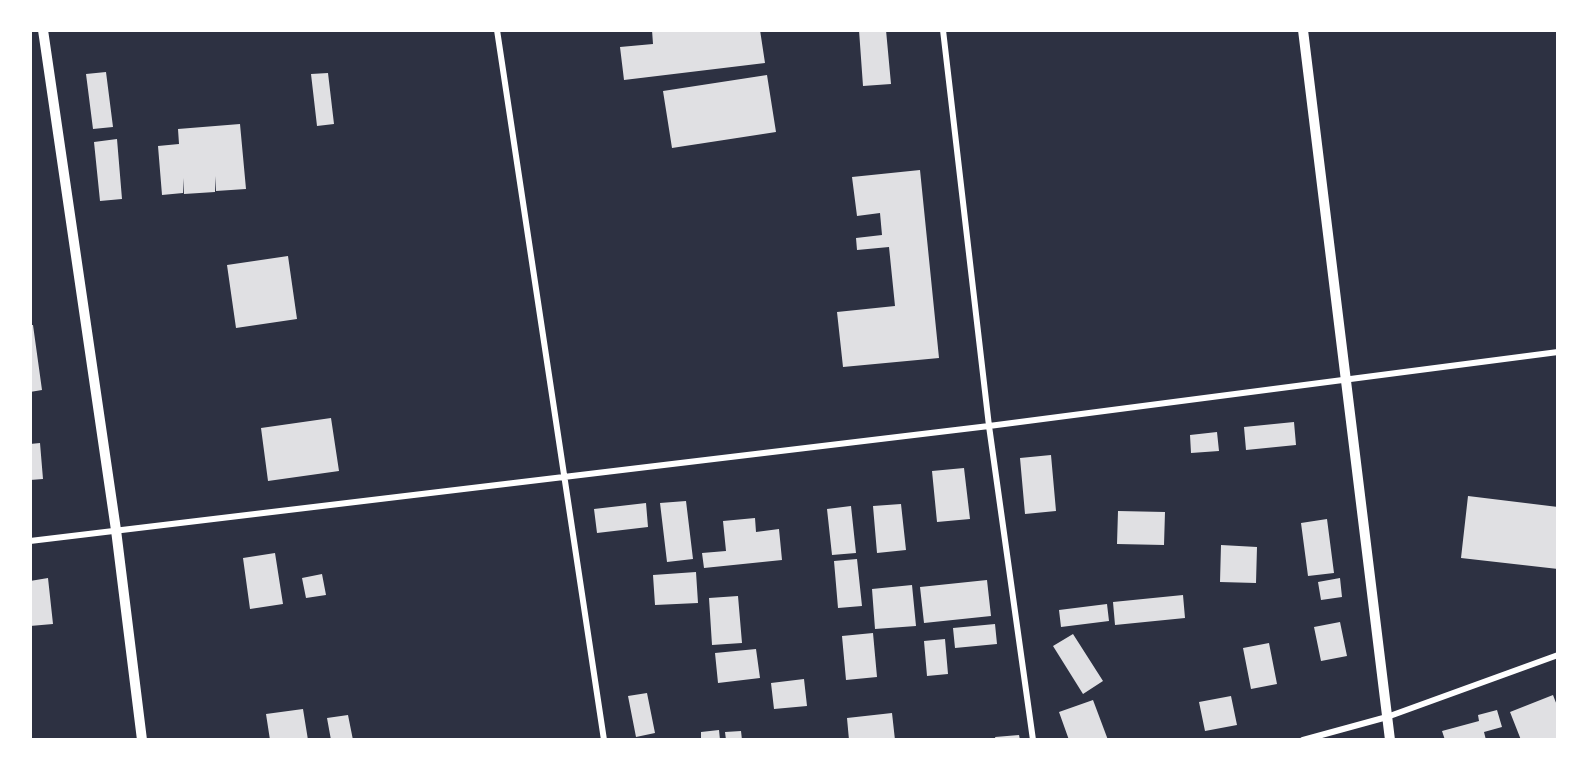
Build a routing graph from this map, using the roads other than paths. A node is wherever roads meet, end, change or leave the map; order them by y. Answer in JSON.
{"nodes":[{"id":1,"x":43,"y":30,"type":"edge"},
{"id":2,"x":497,"y":30,"type":"edge"},
{"id":3,"x":943,"y":30,"type":"edge"},
{"id":4,"x":1303,"y":30,"type":"edge"},
{"id":5,"x":1558,"y":352,"type":"edge"},
{"id":6,"x":1346,"y":379,"type":"junction"},
{"id":7,"x":989,"y":426,"type":"junction"},
{"id":8,"x":563,"y":477,"type":"junction"},
{"id":9,"x":116,"y":530,"type":"junction"},
{"id":10,"x":30,"y":541,"type":"edge"},
{"id":11,"x":1558,"y":655,"type":"edge"},
{"id":12,"x":1387,"y":717,"type":"junction"},
{"id":13,"x":142,"y":740,"type":"edge"},
{"id":14,"x":604,"y":740,"type":"edge"},
{"id":15,"x":1033,"y":740,"type":"edge"},
{"id":16,"x":1303,"y":740,"type":"edge"},
{"id":17,"x":1390,"y":740,"type":"edge"}],
"edges":[{"from":1,"to":9,"type":"street"},
{"from":2,"to":8,"type":"street"},
{"from":3,"to":7,"type":"street"},
{"from":4,"to":6,"type":"street"},
{"from":5,"to":6,"type":"street"},
{"from":6,"to":7,"type":"street"},
{"from":6,"to":12,"type":"street"},
{"from":7,"to":8,"type":"street"},
{"from":7,"to":15,"type":"street"},
{"from":8,"to":9,"type":"street"},
{"from":8,"to":14,"type":"street"},
{"from":9,"to":10,"type":"street"},
{"from":9,"to":13,"type":"street"},
{"from":11,"to":12,"type":"street"},
{"from":12,"to":16,"type":"street"},
{"from":12,"to":17,"type":"street"}]}
